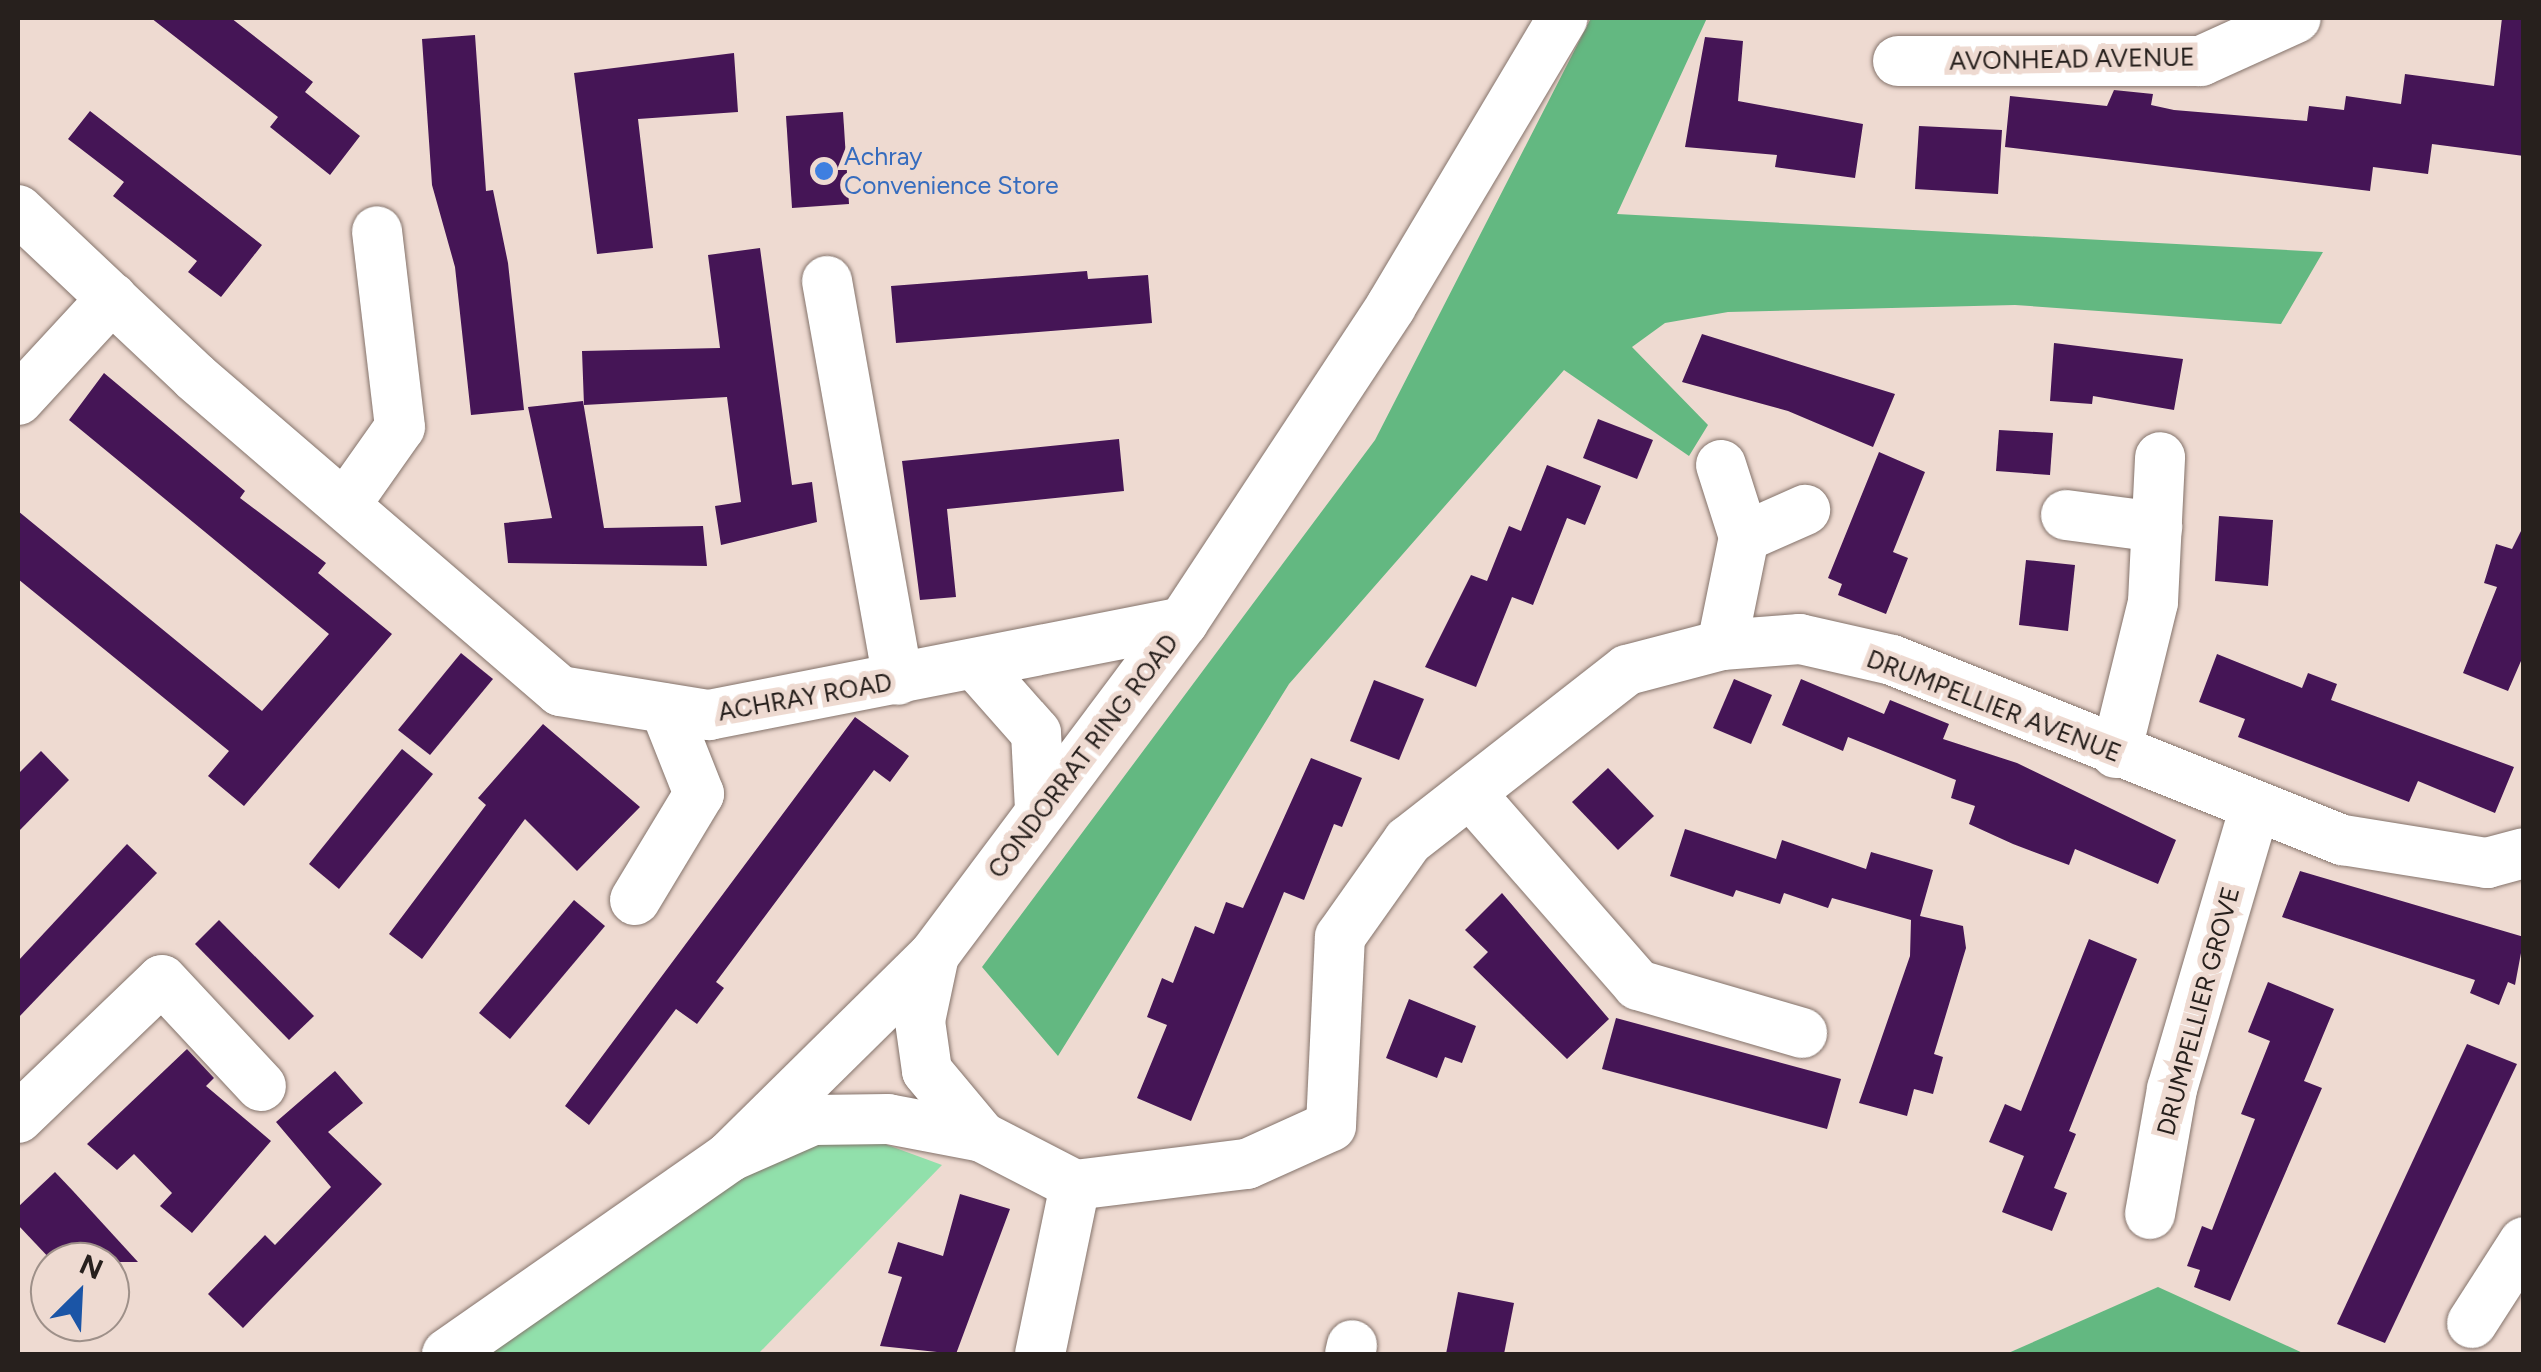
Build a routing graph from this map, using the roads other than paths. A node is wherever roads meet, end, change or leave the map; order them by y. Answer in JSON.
{"nodes":[{"id":1,"x":1563,"y":18,"type":"edge"},
{"id":2,"x":2296,"y":18,"type":"edge"},
{"id":3,"x":1898,"y":60,"type":"dead end"},
{"id":4,"x":18,"y":210,"type":"edge"},
{"id":5,"x":377,"y":232,"type":"dead end"},
{"id":6,"x":827,"y":281,"type":"dead end"},
{"id":7,"x":112,"y":298,"type":"junction"},
{"id":8,"x":18,"y":400,"type":"edge"},
{"id":9,"x":2160,"y":457,"type":"dead end"},
{"id":10,"x":1721,"y":465,"type":"dead end"},
{"id":11,"x":345,"y":506,"type":"junction"},
{"id":12,"x":1805,"y":510,"type":"dead end"},
{"id":13,"x":2066,"y":514,"type":"dead end"},
{"id":14,"x":2157,"y":527,"type":"junction"},
{"id":15,"x":1744,"y":538,"type":"junction"},
{"id":16,"x":1184,"y":622,"type":"junction"},
{"id":17,"x":1722,"y":645,"type":"junction"},
{"id":18,"x":975,"y":664,"type":"junction"},
{"id":19,"x":898,"y":680,"type":"junction"},
{"id":20,"x":665,"y":708,"type":"junction"},
{"id":21,"x":2116,"y":753,"type":"junction"},
{"id":22,"x":1470,"y":792,"type":"junction"},
{"id":23,"x":1040,"y":810,"type":"junction"},
{"id":24,"x":2254,"y":810,"type":"junction"},
{"id":25,"x":2524,"y":853,"type":"edge"},
{"id":26,"x":635,"y":900,"type":"dead end"},
{"id":27,"x":934,"y":955,"type":"junction"},
{"id":28,"x":1802,"y":1033,"type":"dead end"},
{"id":29,"x":261,"y":1086,"type":"dead end"},
{"id":30,"x":18,"y":1118,"type":"edge"},
{"id":31,"x":982,"y":1137,"type":"junction"},
{"id":32,"x":729,"y":1157,"type":"junction"},
{"id":33,"x":1075,"y":1184,"type":"junction"},
{"id":34,"x":2150,"y":1214,"type":"dead end"},
{"id":35,"x":2524,"y":1242,"type":"edge"},
{"id":36,"x":2472,"y":1323,"type":"dead end"},
{"id":37,"x":447,"y":1354,"type":"edge"},
{"id":38,"x":1040,"y":1354,"type":"edge"}],
"edges":[{"from":1,"to":16,"type":"street","name":"CONDORRAT RING ROAD"},
{"from":2,"to":3,"type":"street","name":"AVONHEAD AVENUE"},
{"from":4,"to":7,"type":"street","name":"ACHRAY ROAD"},
{"from":5,"to":11,"type":"street"},
{"from":6,"to":19,"type":"street"},
{"from":7,"to":8,"type":"street"},
{"from":7,"to":11,"type":"street","name":"ACHRAY ROAD"},
{"from":9,"to":14,"type":"street"},
{"from":10,"to":15,"type":"street"},
{"from":11,"to":20,"type":"street","name":"ACHRAY ROAD"},
{"from":12,"to":15,"type":"street"},
{"from":13,"to":14,"type":"street"},
{"from":14,"to":21,"type":"street"},
{"from":15,"to":17,"type":"street"},
{"from":16,"to":18,"type":"street","name":"ACHRAY ROAD"},
{"from":16,"to":23,"type":"street","name":"CONDORRAT RING ROAD"},
{"from":17,"to":21,"type":"street","name":"DRUMPELLIER AVENUE"},
{"from":17,"to":22,"type":"street","name":"DRUMPELLIER AVENUE"},
{"from":18,"to":19,"type":"street","name":"ACHRAY ROAD"},
{"from":18,"to":23,"type":"street"},
{"from":19,"to":20,"type":"street","name":"ACHRAY ROAD"},
{"from":20,"to":26,"type":"street"},
{"from":21,"to":24,"type":"street","name":"DRUMPELLIER AVENUE"},
{"from":22,"to":28,"type":"street"},
{"from":22,"to":33,"type":"street","name":"DRUMPELLIER AVENUE"},
{"from":23,"to":27,"type":"street","name":"CONDORRAT RING ROAD"},
{"from":24,"to":25,"type":"street","name":"DRUMPELLIER AVENUE"},
{"from":24,"to":34,"type":"street","name":"DRUMPELLIER GROVE"},
{"from":27,"to":31,"type":"street"},
{"from":27,"to":32,"type":"street","name":"CONDORRAT RING ROAD"},
{"from":29,"to":30,"type":"street"},
{"from":31,"to":32,"type":"street"},
{"from":31,"to":33,"type":"street"},
{"from":32,"to":37,"type":"street","name":"CONDORRAT RING ROAD"},
{"from":33,"to":38,"type":"street"},
{"from":35,"to":36,"type":"street"}]}
